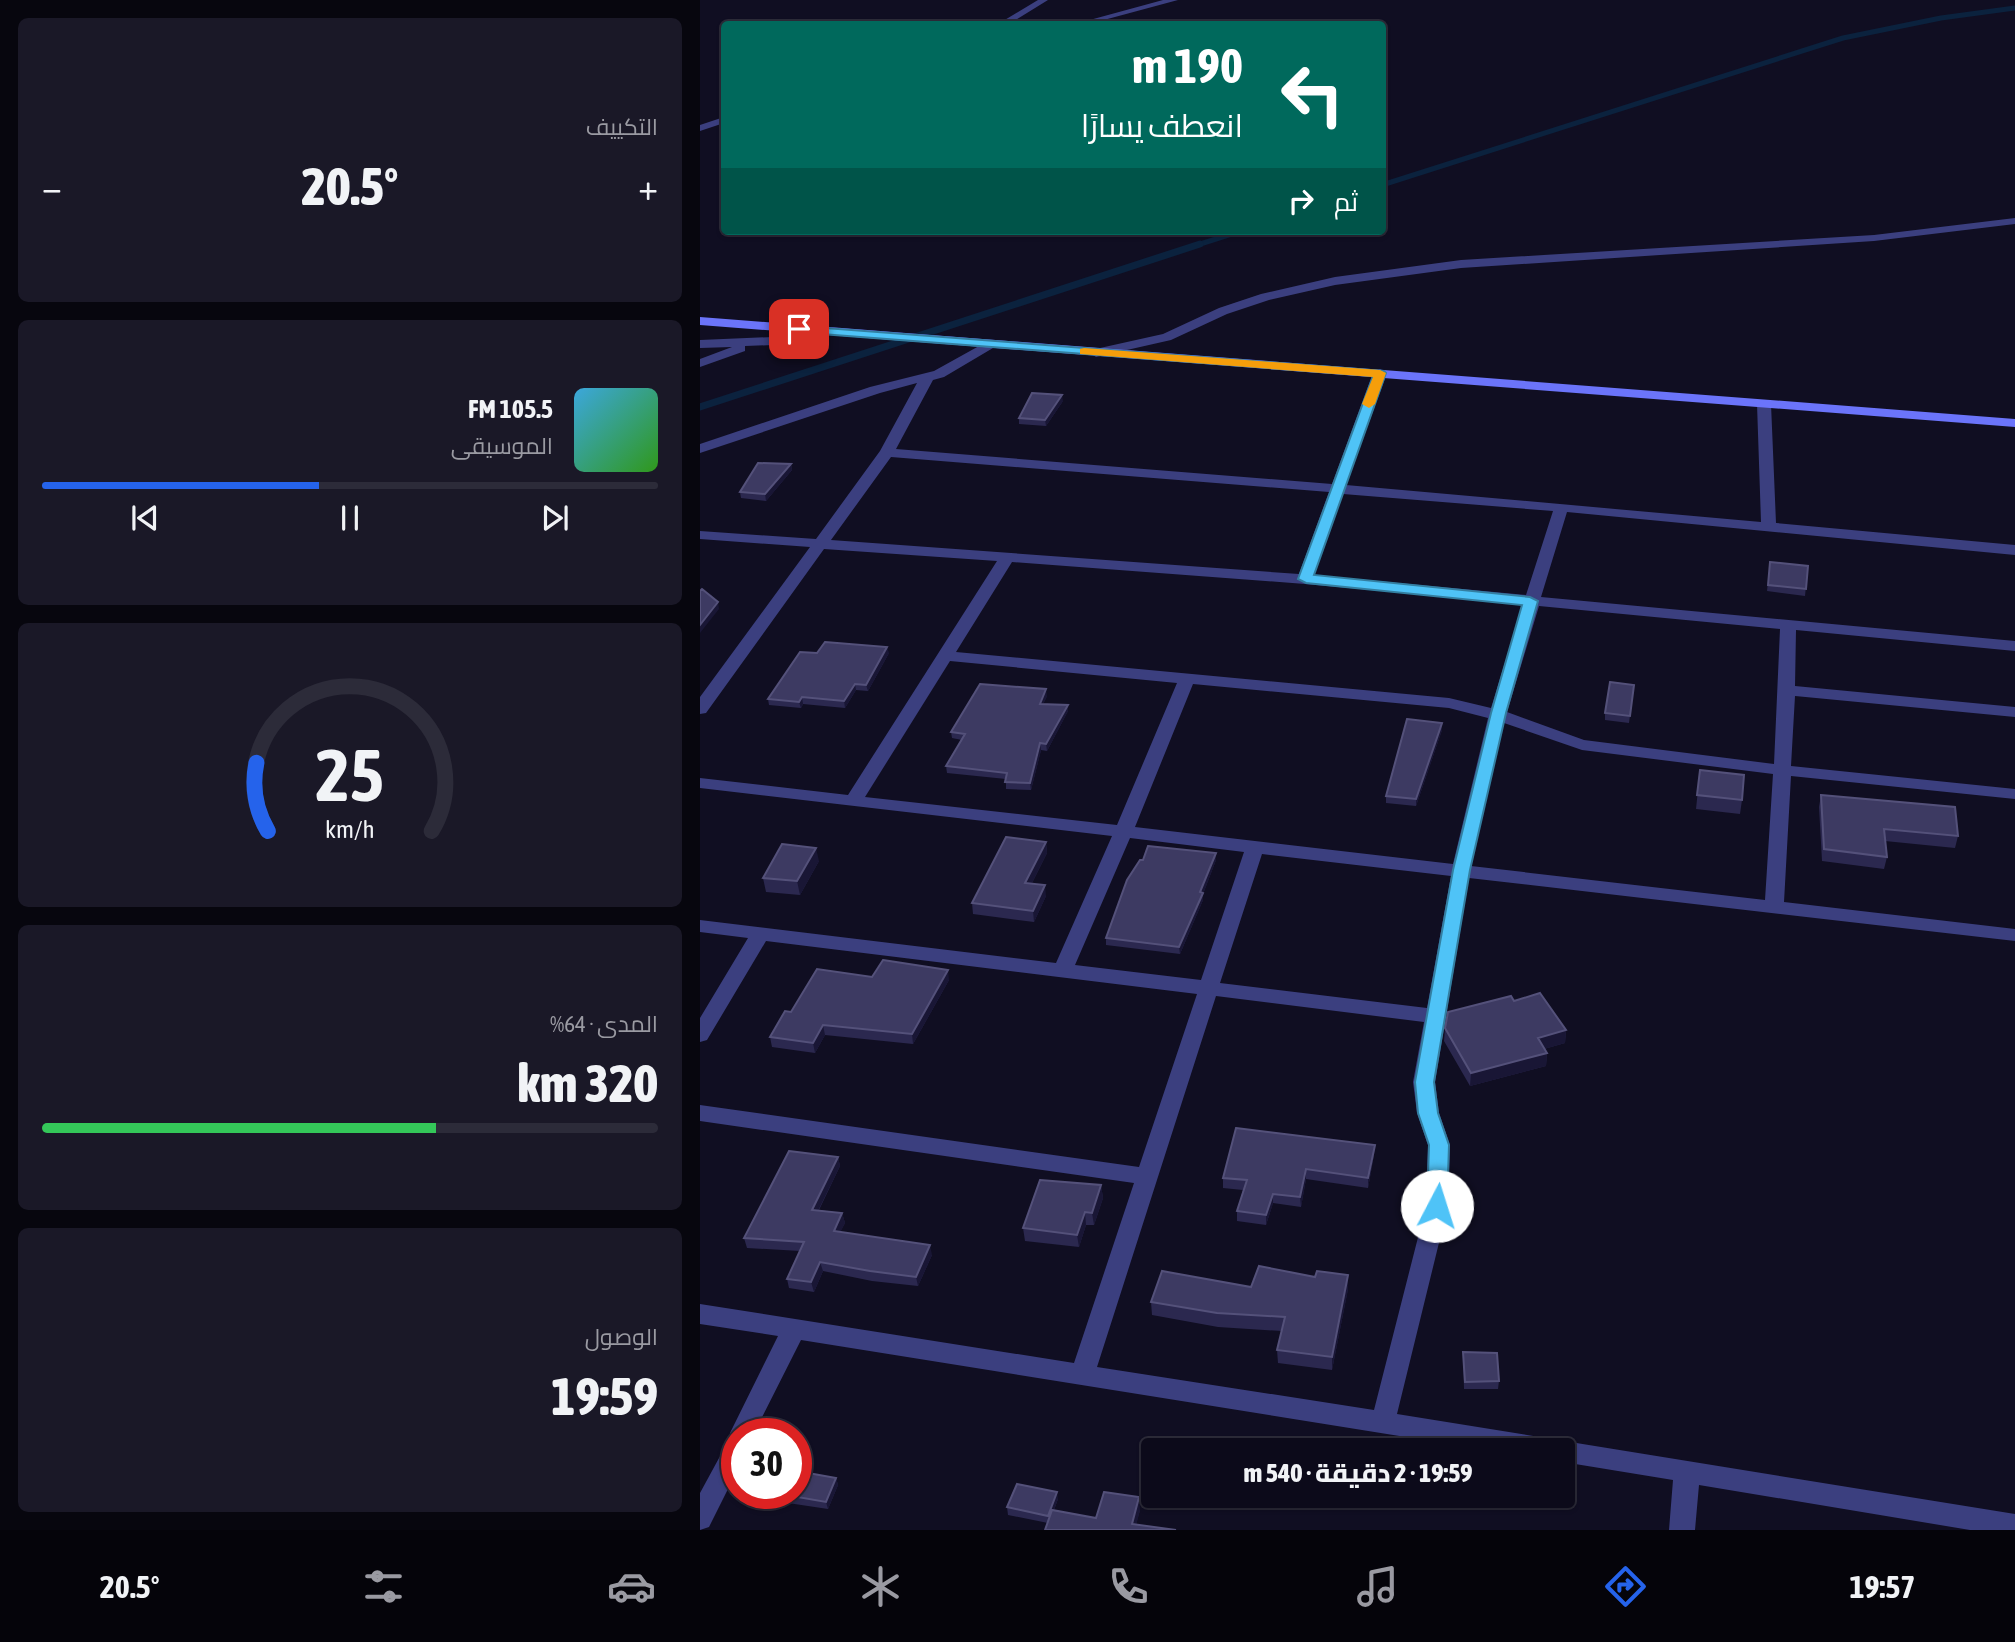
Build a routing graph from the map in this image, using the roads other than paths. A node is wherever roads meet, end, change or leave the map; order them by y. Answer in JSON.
{"nodes":[{"id":1,"x":1044,"y":0,"type":"edge"},
{"id":2,"x":1174,"y":0,"type":"edge"},
{"id":3,"x":1008,"y":21,"type":"edge"},
{"id":4,"x":1092,"y":21,"type":"edge"},
{"id":5,"x":721,"y":121,"type":"edge"},
{"id":6,"x":700,"y":128,"type":"edge"},
{"id":7,"x":2015,"y":221,"type":"edge"},
{"id":8,"x":700,"y":321,"type":"edge"},
{"id":9,"x":824,"y":331,"type":"junction"},
{"id":10,"x":700,"y":344,"type":"edge"},
{"id":11,"x":749,"y":344,"type":"junction"},
{"id":12,"x":988,"y":345,"type":"junction"},
{"id":13,"x":1096,"y":352,"type":"junction"},
{"id":14,"x":700,"y":363,"type":"edge"},
{"id":15,"x":1380,"y":373,"type":"junction"},
{"id":16,"x":928,"y":378,"type":"junction"},
{"id":17,"x":1764,"y":404,"type":"junction"},
{"id":18,"x":2015,"y":423,"type":"edge"},
{"id":19,"x":700,"y":449,"type":"edge"},
{"id":20,"x":887,"y":452,"type":"junction"},
{"id":21,"x":1337,"y":489,"type":"junction"},
{"id":22,"x":1561,"y":507,"type":"junction"},
{"id":23,"x":1769,"y":527,"type":"junction"},
{"id":24,"x":700,"y":534,"type":"edge"},
{"id":25,"x":821,"y":543,"type":"junction"},
{"id":26,"x":2015,"y":550,"type":"edge"},
{"id":27,"x":1007,"y":558,"type":"junction"},
{"id":28,"x":1306,"y":579,"type":"junction"},
{"id":29,"x":1530,"y":601,"type":"junction"},
{"id":30,"x":1788,"y":625,"type":"junction"},
{"id":31,"x":2015,"y":646,"type":"edge"},
{"id":32,"x":946,"y":656,"type":"junction"},
{"id":33,"x":1187,"y":678,"type":"junction"},
{"id":34,"x":1787,"y":690,"type":"junction"},
{"id":35,"x":700,"y":709,"type":"edge"},
{"id":36,"x":2015,"y":712,"type":"edge"},
{"id":37,"x":1498,"y":713,"type":"junction"},
{"id":38,"x":1782,"y":770,"type":"junction"},
{"id":39,"x":700,"y":783,"type":"edge"},
{"id":40,"x":2015,"y":793,"type":"edge"},
{"id":41,"x":853,"y":800,"type":"junction"},
{"id":42,"x":1124,"y":831,"type":"junction"},
{"id":43,"x":1255,"y":846,"type":"junction"},
{"id":44,"x":1461,"y":870,"type":"junction"},
{"id":45,"x":1774,"y":907,"type":"junction"},
{"id":46,"x":700,"y":926,"type":"edge"},
{"id":47,"x":760,"y":934,"type":"junction"},
{"id":48,"x":2015,"y":935,"type":"edge"},
{"id":49,"x":1062,"y":971,"type":"junction"},
{"id":50,"x":1210,"y":988,"type":"junction"},
{"id":51,"x":1436,"y":1016,"type":"junction"},
{"id":52,"x":700,"y":1035,"type":"edge"},
{"id":53,"x":700,"y":1113,"type":"edge"},
{"id":54,"x":1148,"y":1177,"type":"junction"},
{"id":55,"x":700,"y":1314,"type":"edge"},
{"id":56,"x":794,"y":1329,"type":"junction"},
{"id":57,"x":1082,"y":1375,"type":"junction"},
{"id":58,"x":750,"y":1418,"type":"edge"},
{"id":59,"x":1383,"y":1422,"type":"junction"},
{"id":60,"x":1482,"y":1438,"type":"edge"},
{"id":61,"x":1575,"y":1453,"type":"edge"},
{"id":62,"x":1687,"y":1471,"type":"junction"},
{"id":63,"x":721,"y":1477,"type":"edge"},
{"id":64,"x":700,"y":1519,"type":"edge"},
{"id":65,"x":2015,"y":1526,"type":"edge"},
{"id":66,"x":1682,"y":1530,"type":"edge"}],
"edges":[{"from":1,"to":3,"type":"street"},
{"from":2,"to":4,"type":"street"},
{"from":5,"to":6,"type":"street"},
{"from":7,"to":13,"type":"street"},
{"from":8,"to":9,"type":"main road"},
{"from":9,"to":11,"type":"street"},
{"from":9,"to":12,"type":"main road"},
{"from":10,"to":11,"type":"street"},
{"from":11,"to":14,"type":"street"},
{"from":12,"to":13,"type":"main road"},
{"from":12,"to":16,"type":"street"},
{"from":13,"to":15,"type":"main road"},
{"from":15,"to":17,"type":"main road"},
{"from":15,"to":21,"type":"street"},
{"from":16,"to":19,"type":"street"},
{"from":16,"to":20,"type":"street"},
{"from":17,"to":18,"type":"main road"},
{"from":17,"to":23,"type":"street"},
{"from":20,"to":21,"type":"street"},
{"from":20,"to":25,"type":"street"},
{"from":21,"to":22,"type":"street"},
{"from":21,"to":28,"type":"street"},
{"from":22,"to":23,"type":"street"},
{"from":22,"to":29,"type":"street"},
{"from":23,"to":26,"type":"street"},
{"from":24,"to":25,"type":"street"},
{"from":25,"to":27,"type":"street"},
{"from":25,"to":35,"type":"street"},
{"from":27,"to":28,"type":"street"},
{"from":27,"to":32,"type":"street"},
{"from":28,"to":29,"type":"street"},
{"from":29,"to":30,"type":"street"},
{"from":29,"to":37,"type":"street"},
{"from":30,"to":31,"type":"street"},
{"from":30,"to":34,"type":"street"},
{"from":32,"to":33,"type":"street"},
{"from":32,"to":41,"type":"street"},
{"from":33,"to":37,"type":"street"},
{"from":33,"to":42,"type":"street"},
{"from":34,"to":36,"type":"street"},
{"from":34,"to":38,"type":"street"},
{"from":37,"to":38,"type":"street"},
{"from":37,"to":44,"type":"street"},
{"from":38,"to":40,"type":"street"},
{"from":38,"to":45,"type":"street"},
{"from":39,"to":41,"type":"street"},
{"from":41,"to":42,"type":"street"},
{"from":42,"to":43,"type":"street"},
{"from":42,"to":49,"type":"street"},
{"from":43,"to":44,"type":"street"},
{"from":43,"to":50,"type":"street"},
{"from":44,"to":45,"type":"street"},
{"from":44,"to":51,"type":"street"},
{"from":45,"to":48,"type":"street"},
{"from":46,"to":47,"type":"street"},
{"from":47,"to":49,"type":"street"},
{"from":47,"to":52,"type":"street"},
{"from":49,"to":50,"type":"street"},
{"from":50,"to":51,"type":"street"},
{"from":50,"to":54,"type":"street"},
{"from":51,"to":59,"type":"street"},
{"from":53,"to":54,"type":"street"},
{"from":54,"to":57,"type":"street"},
{"from":55,"to":56,"type":"street"},
{"from":56,"to":57,"type":"street"},
{"from":56,"to":58,"type":"street"},
{"from":57,"to":59,"type":"street"},
{"from":59,"to":60,"type":"street"},
{"from":61,"to":62,"type":"street"},
{"from":62,"to":65,"type":"street"},
{"from":62,"to":66,"type":"street"},
{"from":63,"to":64,"type":"street"}]}
